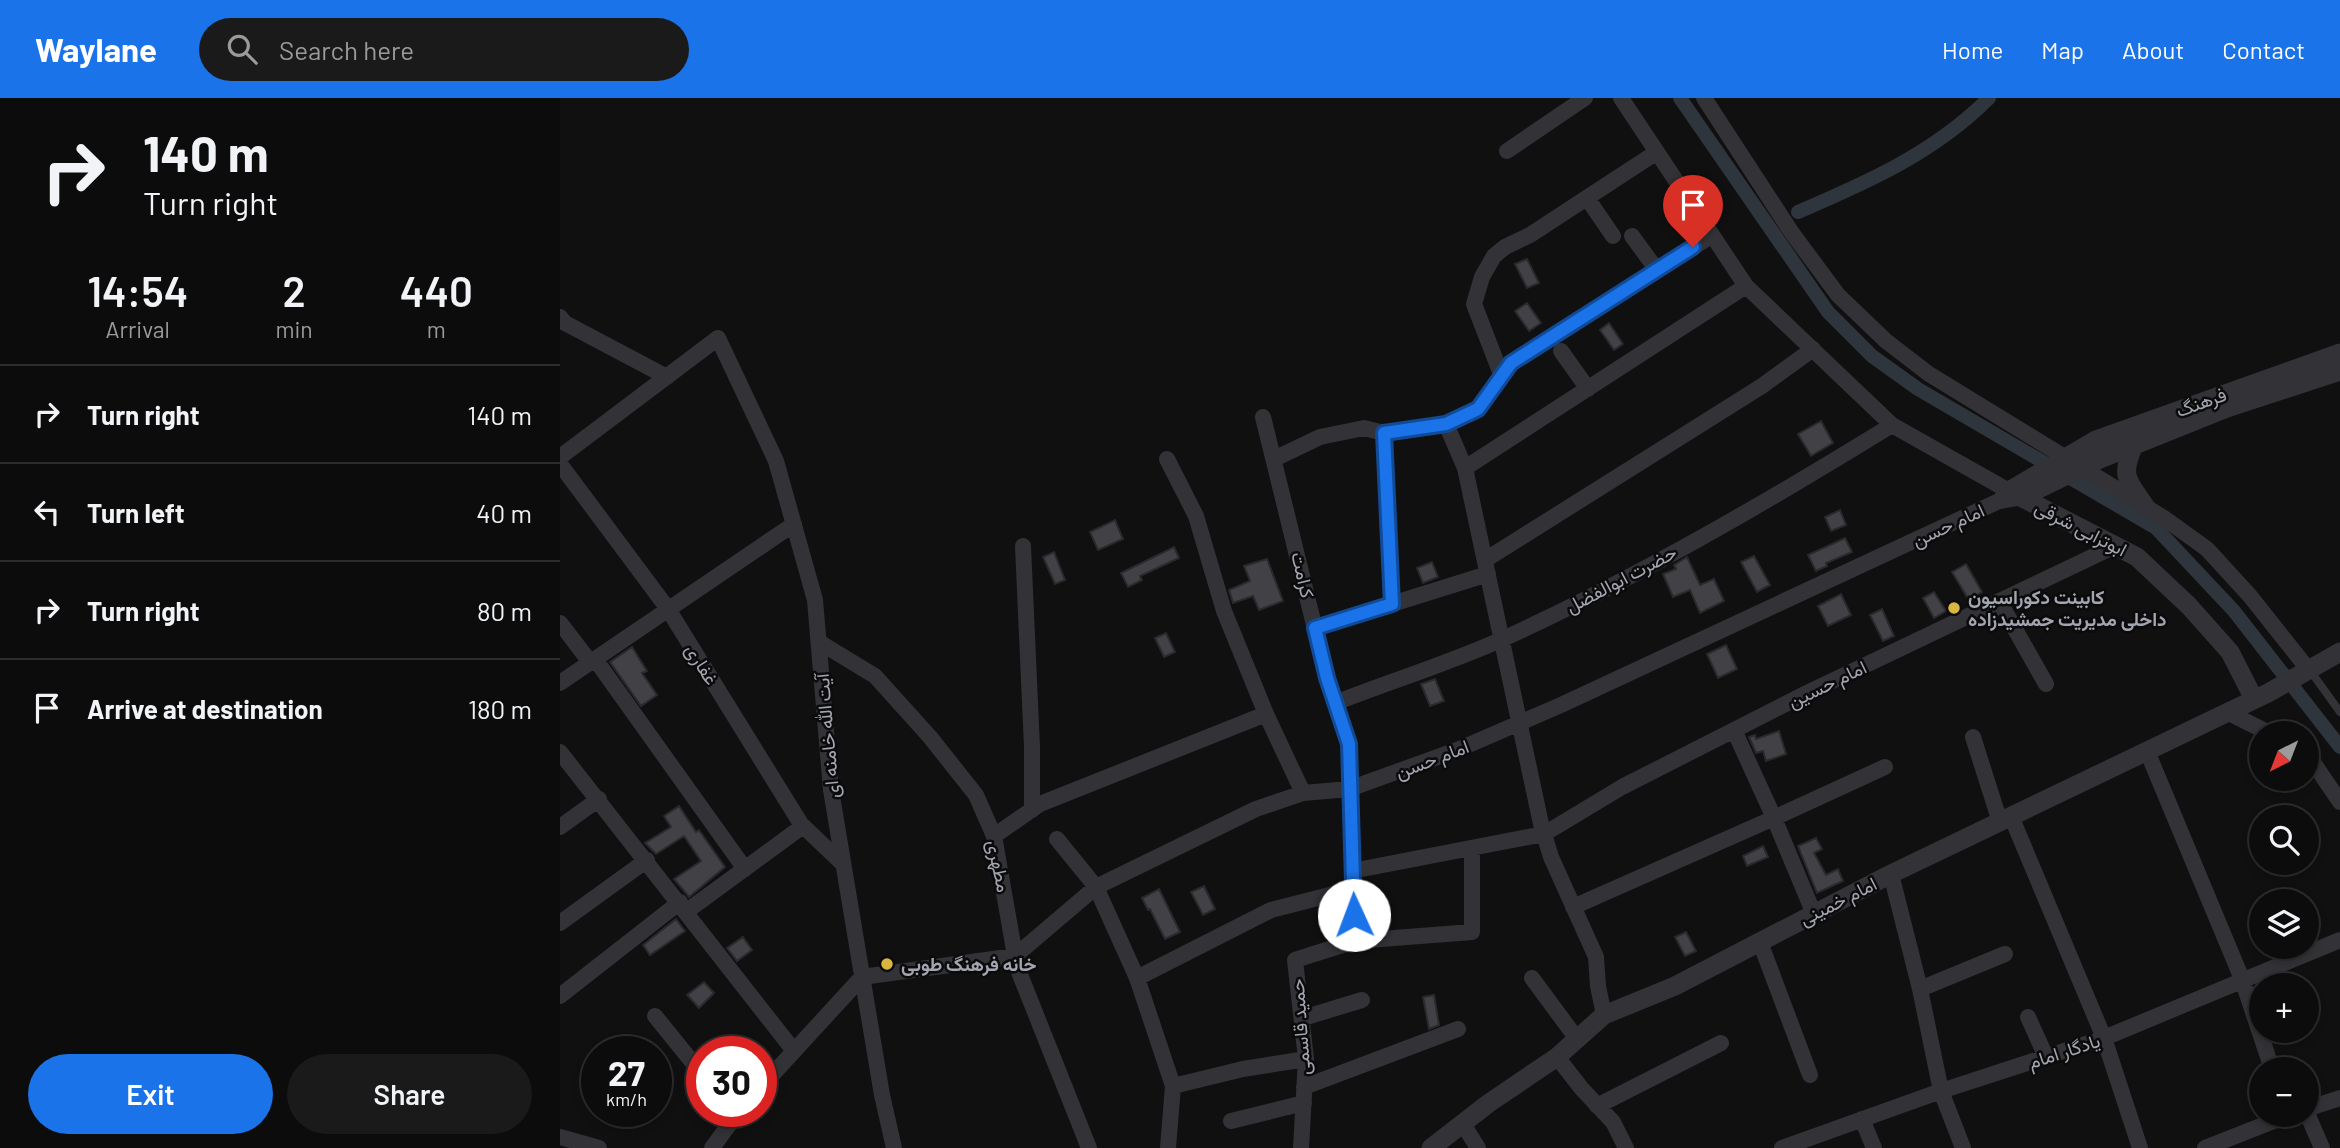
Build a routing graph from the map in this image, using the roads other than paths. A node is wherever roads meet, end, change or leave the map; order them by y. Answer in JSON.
{"nodes":[{"id":1,"x":1585,"y":98,"type":"edge"},
{"id":2,"x":1621,"y":98,"type":"edge"},
{"id":3,"x":1704,"y":98,"type":"edge"},
{"id":4,"x":1507,"y":151,"type":"dead end"},
{"id":5,"x":1657,"y":152,"type":"junction"},
{"id":6,"x":1587,"y":198,"type":"junction"},
{"id":7,"x":1613,"y":236,"type":"dead end"},
{"id":8,"x":1632,"y":236,"type":"dead end"},
{"id":9,"x":1711,"y":236,"type":"junction"},
{"id":10,"x":1657,"y":270,"type":"junction"},
{"id":11,"x":1746,"y":286,"type":"junction"},
{"id":12,"x":560,"y":317,"type":"edge"},
{"id":13,"x":1813,"y":349,"type":"junction"},
{"id":14,"x":1561,"y":351,"type":"dead end"},
{"id":15,"x":2340,"y":353,"type":"edge"},
{"id":16,"x":2340,"y":372,"type":"edge"},
{"id":17,"x":1501,"y":374,"type":"junction"},
{"id":18,"x":667,"y":377,"type":"junction"},
{"id":19,"x":1588,"y":389,"type":"junction"},
{"id":20,"x":1263,"y":417,"type":"dead end"},
{"id":21,"x":1446,"y":424,"type":"junction"},
{"id":22,"x":1892,"y":425,"type":"junction"},
{"id":23,"x":1384,"y":433,"type":"junction"},
{"id":24,"x":2134,"y":445,"type":"junction"},
{"id":25,"x":560,"y":457,"type":"edge"},
{"id":26,"x":1167,"y":459,"type":"dead end"},
{"id":27,"x":1274,"y":459,"type":"junction"},
{"id":28,"x":560,"y":464,"type":"edge"},
{"id":29,"x":2069,"y":465,"type":"junction"},
{"id":30,"x":1465,"y":468,"type":"junction"},
{"id":31,"x":2018,"y":492,"type":"junction"},
{"id":32,"x":2145,"y":506,"type":"junction"},
{"id":33,"x":794,"y":524,"type":"junction"},
{"id":34,"x":1023,"y":546,"type":"dead end"},
{"id":35,"x":2115,"y":546,"type":"junction"},
{"id":36,"x":1487,"y":567,"type":"junction"},
{"id":37,"x":1999,"y":601,"type":"junction"},
{"id":38,"x":1392,"y":604,"type":"junction"},
{"id":39,"x":668,"y":609,"type":"junction"},
{"id":40,"x":560,"y":623,"type":"edge"},
{"id":41,"x":1315,"y":628,"type":"junction"},
{"id":42,"x":1502,"y":639,"type":"junction"},
{"id":43,"x":819,"y":642,"type":"junction"},
{"id":44,"x":2340,"y":652,"type":"edge"},
{"id":45,"x":593,"y":661,"type":"junction"},
{"id":46,"x":2301,"y":673,"type":"junction"},
{"id":47,"x":560,"y":683,"type":"edge"},
{"id":48,"x":2046,"y":684,"type":"dead end"},
{"id":49,"x":2261,"y":696,"type":"junction"},
{"id":50,"x":1335,"y":702,"type":"junction"},
{"id":51,"x":2227,"y":712,"type":"junction"},
{"id":52,"x":2340,"y":712,"type":"edge"},
{"id":53,"x":1266,"y":714,"type":"junction"},
{"id":54,"x":1520,"y":723,"type":"junction"},
{"id":55,"x":2249,"y":723,"type":"edge"},
{"id":56,"x":1734,"y":730,"type":"junction"},
{"id":57,"x":1973,"y":737,"type":"dead end"},
{"id":58,"x":2147,"y":751,"type":"junction"},
{"id":59,"x":560,"y":752,"type":"edge"},
{"id":60,"x":1885,"y":767,"type":"dead end"},
{"id":61,"x":2319,"y":771,"type":"edge"},
{"id":62,"x":1349,"y":789,"type":"junction"},
{"id":63,"x":1303,"y":793,"type":"junction"},
{"id":64,"x":599,"y":799,"type":"junction"},
{"id":65,"x":2340,"y":802,"type":"edge"},
{"id":66,"x":1032,"y":810,"type":"junction"},
{"id":67,"x":1773,"y":818,"type":"junction"},
{"id":68,"x":2005,"y":819,"type":"junction"},
{"id":69,"x":803,"y":826,"type":"junction"},
{"id":70,"x":560,"y":827,"type":"edge"},
{"id":71,"x":1544,"y":834,"type":"junction"},
{"id":72,"x":994,"y":836,"type":"junction"},
{"id":73,"x":1057,"y":839,"type":"dead end"},
{"id":74,"x":1472,"y":848,"type":"junction"},
{"id":75,"x":647,"y":860,"type":"junction"},
{"id":76,"x":843,"y":864,"type":"junction"},
{"id":77,"x":745,"y":869,"type":"junction"},
{"id":78,"x":1352,"y":871,"type":"junction"},
{"id":79,"x":1891,"y":874,"type":"junction"},
{"id":80,"x":1096,"y":887,"type":"junction"},
{"id":81,"x":1353,"y":889,"type":"junction"},
{"id":82,"x":684,"y":907,"type":"junction"},
{"id":83,"x":1573,"y":907,"type":"junction"},
{"id":84,"x":1814,"y":914,"type":"junction"},
{"id":85,"x":560,"y":923,"type":"edge"},
{"id":86,"x":2340,"y":940,"type":"edge"},
{"id":87,"x":1355,"y":941,"type":"junction"},
{"id":88,"x":1760,"y":942,"type":"junction"},
{"id":89,"x":2005,"y":954,"type":"dead end"},
{"id":90,"x":1015,"y":956,"type":"junction"},
{"id":91,"x":862,"y":977,"type":"junction"},
{"id":92,"x":1137,"y":978,"type":"junction"},
{"id":93,"x":1532,"y":978,"type":"dead end"},
{"id":94,"x":2242,"y":979,"type":"junction"},
{"id":95,"x":1920,"y":989,"type":"junction"},
{"id":96,"x":560,"y":996,"type":"edge"},
{"id":97,"x":1362,"y":1000,"type":"dead end"},
{"id":98,"x":1604,"y":1015,"type":"junction"},
{"id":99,"x":654,"y":1016,"type":"dead end"},
{"id":100,"x":2028,"y":1017,"type":"dead end"},
{"id":101,"x":1303,"y":1018,"type":"junction"},
{"id":102,"x":1458,"y":1029,"type":"dead end"},
{"id":103,"x":1577,"y":1038,"type":"junction"},
{"id":104,"x":2104,"y":1038,"type":"junction"},
{"id":105,"x":1721,"y":1042,"type":"dead end"},
{"id":106,"x":794,"y":1051,"type":"junction"},
{"id":107,"x":686,"y":1055,"type":"edge"},
{"id":108,"x":1557,"y":1057,"type":"junction"},
{"id":109,"x":2046,"y":1057,"type":"junction"},
{"id":110,"x":2268,"y":1057,"type":"edge"},
{"id":111,"x":1306,"y":1059,"type":"junction"},
{"id":112,"x":777,"y":1070,"type":"edge"},
{"id":113,"x":1810,"y":1075,"type":"dead end"},
{"id":114,"x":1173,"y":1086,"type":"junction"},
{"id":115,"x":1941,"y":1091,"type":"junction"},
{"id":116,"x":1304,"y":1095,"type":"junction"},
{"id":117,"x":2340,"y":1098,"type":"edge"},
{"id":118,"x":2319,"y":1105,"type":"edge"},
{"id":119,"x":1597,"y":1106,"type":"junction"},
{"id":120,"x":1862,"y":1119,"type":"junction"},
{"id":121,"x":1231,"y":1121,"type":"dead end"},
{"id":122,"x":1463,"y":1124,"type":"junction"},
{"id":123,"x":726,"y":1127,"type":"edge"},
{"id":124,"x":2259,"y":1127,"type":"edge"},
{"id":125,"x":2313,"y":1127,"type":"edge"},
{"id":126,"x":560,"y":1137,"type":"edge"},
{"id":127,"x":599,"y":1148,"type":"edge"},
{"id":128,"x":712,"y":1148,"type":"edge"},
{"id":129,"x":894,"y":1148,"type":"edge"},
{"id":130,"x":1089,"y":1148,"type":"edge"},
{"id":131,"x":1167,"y":1148,"type":"edge"},
{"id":132,"x":1301,"y":1148,"type":"edge"},
{"id":133,"x":1431,"y":1148,"type":"edge"},
{"id":134,"x":1478,"y":1148,"type":"edge"},
{"id":135,"x":1626,"y":1148,"type":"edge"},
{"id":136,"x":1782,"y":1148,"type":"edge"},
{"id":137,"x":1874,"y":1148,"type":"edge"},
{"id":138,"x":1963,"y":1148,"type":"edge"},
{"id":139,"x":2140,"y":1148,"type":"edge"},
{"id":140,"x":2207,"y":1148,"type":"edge"},
{"id":141,"x":2322,"y":1148,"type":"edge"}],
"edges":[{"from":1,"to":4,"type":"street"},
{"from":2,"to":5,"type":"street"},
{"from":3,"to":29,"type":"street"},
{"from":5,"to":6,"type":"street"},
{"from":5,"to":9,"type":"street"},
{"from":6,"to":7,"type":"street"},
{"from":6,"to":17,"type":"street"},
{"from":8,"to":10,"type":"street"},
{"from":9,"to":10,"type":"street"},
{"from":9,"to":11,"type":"street"},
{"from":10,"to":17,"type":"street"},
{"from":11,"to":13,"type":"street"},
{"from":11,"to":19,"type":"street"},
{"from":12,"to":18,"type":"street"},
{"from":13,"to":22,"type":"street"},
{"from":13,"to":36,"type":"street"},
{"from":14,"to":19,"type":"street"},
{"from":15,"to":29,"type":"street","name":"فرهنگ"},
{"from":16,"to":24,"type":"street","name":"فرهنگ"},
{"from":17,"to":21,"type":"street"},
{"from":18,"to":25,"type":"street"},
{"from":18,"to":33,"type":"street","name":"آیت الله خامنه ای"},
{"from":19,"to":30,"type":"street"},
{"from":20,"to":27,"type":"street","name":"کرامت"},
{"from":21,"to":23,"type":"street"},
{"from":21,"to":30,"type":"street"},
{"from":22,"to":31,"type":"street"},
{"from":22,"to":42,"type":"street","name":"حضرت ابوالفضل"},
{"from":23,"to":27,"type":"street"},
{"from":23,"to":38,"type":"street"},
{"from":24,"to":29,"type":"street","name":"فرهنگ"},
{"from":24,"to":32,"type":"street"},
{"from":26,"to":53,"type":"street"},
{"from":27,"to":41,"type":"street","name":"کرامت"},
{"from":28,"to":39,"type":"street","name":"غفاری"},
{"from":29,"to":31,"type":"street"},
{"from":29,"to":32,"type":"street"},
{"from":30,"to":36,"type":"street"},
{"from":31,"to":35,"type":"street","name":"ابوترابی شرقی"},
{"from":31,"to":54,"type":"street","name":"امام حسن"},
{"from":32,"to":46,"type":"street"},
{"from":33,"to":39,"type":"street"},
{"from":33,"to":43,"type":"street","name":"آیت الله خامنه ای"},
{"from":34,"to":66,"type":"street"},
{"from":35,"to":37,"type":"street","name":"امام حسین"},
{"from":35,"to":49,"type":"street","name":"ابوترابی شرقی"},
{"from":36,"to":38,"type":"street"},
{"from":36,"to":42,"type":"street"},
{"from":37,"to":48,"type":"street"},
{"from":37,"to":56,"type":"street","name":"امام حسین"},
{"from":38,"to":41,"type":"street"},
{"from":39,"to":45,"type":"street"},
{"from":39,"to":69,"type":"street","name":"غفاری"},
{"from":40,"to":45,"type":"street"},
{"from":41,"to":50,"type":"street","name":"کرامت"},
{"from":42,"to":50,"type":"street","name":"حضرت ابوالفضل"},
{"from":42,"to":54,"type":"street"},
{"from":43,"to":72,"type":"street","name":"مطهری"},
{"from":43,"to":76,"type":"street","name":"آیت الله خامنه ای"},
{"from":44,"to":46,"type":"street","name":"امام خمینی"},
{"from":45,"to":47,"type":"street"},
{"from":45,"to":77,"type":"street"},
{"from":46,"to":49,"type":"street","name":"امام خمینی"},
{"from":46,"to":52,"type":"lane"},
{"from":49,"to":51,"type":"street","name":"امام خمینی"},
{"from":50,"to":62,"type":"street","name":"کرامت"},
{"from":51,"to":55,"type":"street"},
{"from":51,"to":58,"type":"street","name":"امام خمینی"},
{"from":53,"to":63,"type":"street"},
{"from":53,"to":66,"type":"street"},
{"from":54,"to":62,"type":"street","name":"امام حسن"},
{"from":54,"to":71,"type":"street"},
{"from":56,"to":67,"type":"street"},
{"from":56,"to":71,"type":"street","name":"امام حسین"},
{"from":57,"to":68,"type":"street"},
{"from":58,"to":68,"type":"street","name":"امام خمینی"},
{"from":58,"to":94,"type":"street"},
{"from":59,"to":64,"type":"street"},
{"from":60,"to":67,"type":"street"},
{"from":61,"to":65,"type":"street"},
{"from":62,"to":63,"type":"street","name":"امام حسن"},
{"from":62,"to":78,"type":"street","name":"کرامت"},
{"from":63,"to":80,"type":"street","name":"امام حسن"},
{"from":64,"to":70,"type":"street"},
{"from":64,"to":75,"type":"street"},
{"from":66,"to":72,"type":"street"},
{"from":67,"to":83,"type":"street"},
{"from":67,"to":84,"type":"street"},
{"from":68,"to":79,"type":"street","name":"امام خمینی"},
{"from":68,"to":104,"type":"street"},
{"from":69,"to":76,"type":"street","name":"غفاری"},
{"from":69,"to":77,"type":"street"},
{"from":71,"to":74,"type":"street"},
{"from":71,"to":83,"type":"street"},
{"from":72,"to":90,"type":"street","name":"مطهری"},
{"from":73,"to":80,"type":"street"},
{"from":74,"to":78,"type":"street"},
{"from":74,"to":87,"type":"street","name":"حمید قاسمی"},
{"from":75,"to":82,"type":"street"},
{"from":75,"to":85,"type":"street"},
{"from":76,"to":91,"type":"street","name":"آیت الله خامنه ای"},
{"from":77,"to":82,"type":"street"},
{"from":78,"to":81,"type":"street","name":"کرامت"},
{"from":79,"to":84,"type":"street","name":"امام خمینی"},
{"from":79,"to":95,"type":"street"},
{"from":80,"to":90,"type":"street","name":"امام حسن"},
{"from":80,"to":92,"type":"street"},
{"from":81,"to":87,"type":"street","name":"کرامت"},
{"from":81,"to":92,"type":"street"},
{"from":82,"to":96,"type":"street"},
{"from":82,"to":106,"type":"street"},
{"from":83,"to":98,"type":"street"},
{"from":84,"to":88,"type":"street","name":"امام خمینی"},
{"from":86,"to":94,"type":"street","name":"یادگار امام"},
{"from":87,"to":101,"type":"street","name":"حمید قاسمی"},
{"from":88,"to":98,"type":"street","name":"امام خمینی"},
{"from":88,"to":113,"type":"street"},
{"from":89,"to":95,"type":"street"},
{"from":90,"to":91,"type":"street"},
{"from":90,"to":130,"type":"street","name":"مطهری"},
{"from":91,"to":106,"type":"street"},
{"from":91,"to":129,"type":"street","name":"آیت الله خامنه ای"},
{"from":92,"to":114,"type":"street"},
{"from":93,"to":103,"type":"street"},
{"from":94,"to":104,"type":"street","name":"یادگار امام"},
{"from":94,"to":110,"type":"street"},
{"from":95,"to":115,"type":"street"},
{"from":97,"to":101,"type":"street"},
{"from":98,"to":103,"type":"street","name":"امام خمینی"},
{"from":99,"to":107,"type":"street"},
{"from":100,"to":109,"type":"street"},
{"from":101,"to":111,"type":"street","name":"حمید قاسمی"},
{"from":102,"to":116,"type":"street"},
{"from":103,"to":108,"type":"street","name":"امام خمینی"},
{"from":104,"to":109,"type":"street","name":"یادگار امام"},
{"from":104,"to":139,"type":"street"},
{"from":105,"to":119,"type":"street"},
{"from":106,"to":112,"type":"street"},
{"from":108,"to":119,"type":"street"},
{"from":108,"to":122,"type":"street","name":"امام خمینی"},
{"from":109,"to":115,"type":"street","name":"یادگار امام"},
{"from":111,"to":114,"type":"street"},
{"from":111,"to":116,"type":"street","name":"حمید قاسمی"},
{"from":114,"to":131,"type":"street"},
{"from":115,"to":120,"type":"street","name":"یادگار امام"},
{"from":115,"to":138,"type":"street"},
{"from":116,"to":121,"type":"street"},
{"from":116,"to":132,"type":"street","name":"حمید قاسمی"},
{"from":117,"to":118,"type":"street"},
{"from":119,"to":135,"type":"street"},
{"from":120,"to":136,"type":"street","name":"یادگار امام"},
{"from":120,"to":137,"type":"street"},
{"from":122,"to":133,"type":"street","name":"امام خمینی"},
{"from":122,"to":134,"type":"street"},
{"from":123,"to":128,"type":"street"},
{"from":124,"to":140,"type":"street"},
{"from":125,"to":141,"type":"street"},
{"from":126,"to":127,"type":"street"}]}
